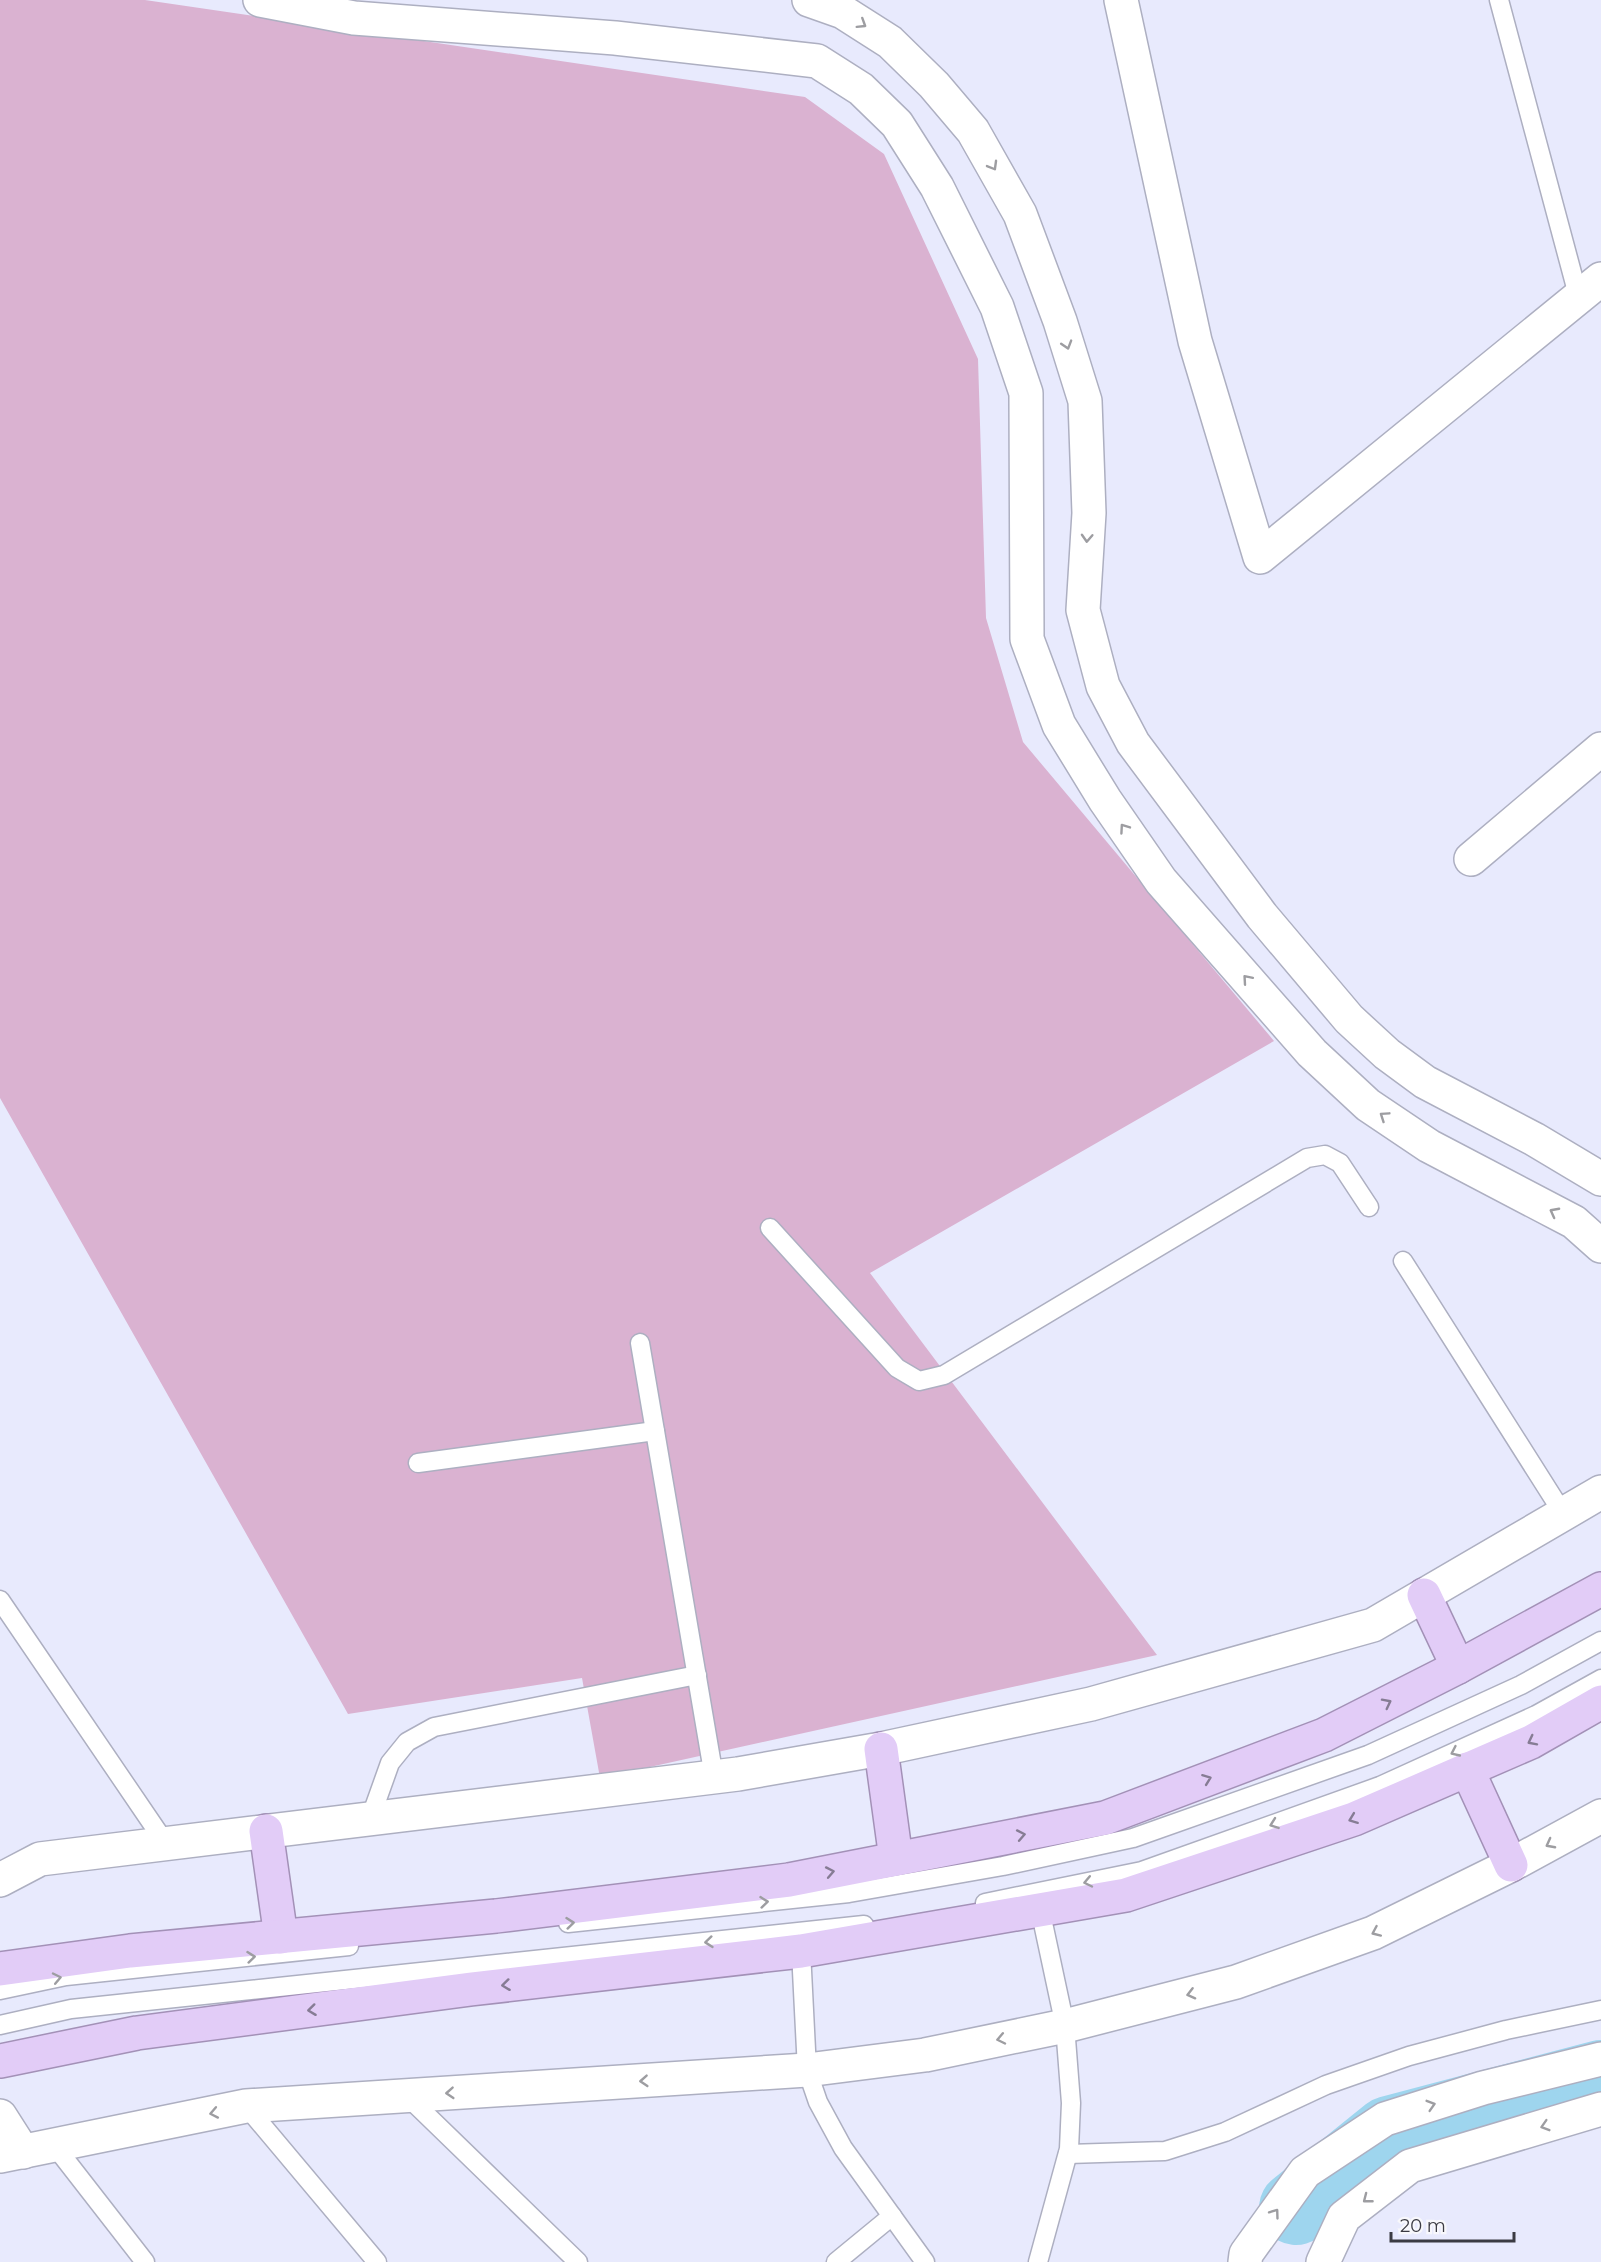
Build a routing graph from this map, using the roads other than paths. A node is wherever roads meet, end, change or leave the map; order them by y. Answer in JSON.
{"nodes":[{"id":1,"x":260,"y":0,"type":"edge"},
{"id":2,"x":809,"y":0,"type":"edge"},
{"id":3,"x":1121,"y":0,"type":"edge"},
{"id":4,"x":1499,"y":0,"type":"edge"},
{"id":5,"x":1590,"y":289,"type":"edge"},
{"id":6,"x":1601,"y":749,"type":"edge"},
{"id":7,"x":1471,"y":859,"type":"dead end"},
{"id":8,"x":1601,"y":1179,"type":"edge"},
{"id":9,"x":1369,"y":1207,"type":"dead end"},
{"id":10,"x":770,"y":1228,"type":"dead end"},
{"id":11,"x":1601,"y":1246,"type":"edge"},
{"id":12,"x":1404,"y":1261,"type":"dead end"},
{"id":13,"x":640,"y":1343,"type":"dead end"},
{"id":14,"x":655,"y":1431,"type":"junction"},
{"id":15,"x":418,"y":1463,"type":"dead end"},
{"id":16,"x":1601,"y":1492,"type":"edge"},
{"id":17,"x":1564,"y":1515,"type":"junction"},
{"id":18,"x":1601,"y":1589,"type":"edge"},
{"id":19,"x":1424,"y":1595,"type":"junction"},
{"id":20,"x":0,"y":1599,"type":"edge"},
{"id":21,"x":1601,"y":1641,"type":"edge"},
{"id":22,"x":1458,"y":1667,"type":"junction"},
{"id":23,"x":697,"y":1674,"type":"junction"},
{"id":24,"x":1601,"y":1679,"type":"edge"},
{"id":25,"x":1601,"y":1702,"type":"edge"},
{"id":26,"x":881,"y":1749,"type":"junction"},
{"id":27,"x":1467,"y":1769,"type":"junction"},
{"id":28,"x":714,"y":1776,"type":"junction"},
{"id":29,"x":1601,"y":1816,"type":"edge"},
{"id":30,"x":370,"y":1819,"type":"junction"},
{"id":31,"x":266,"y":1831,"type":"junction"},
{"id":32,"x":166,"y":1844,"type":"junction"},
{"id":33,"x":897,"y":1859,"type":"junction"},
{"id":34,"x":1512,"y":1865,"type":"junction"},
{"id":35,"x":0,"y":1880,"type":"edge"},
{"id":36,"x":1040,"y":1909,"type":"junction"},
{"id":37,"x":281,"y":1937,"type":"junction"},
{"id":38,"x":801,"y":1951,"type":"junction"},
{"id":39,"x":0,"y":1969,"type":"edge"},
{"id":40,"x":0,"y":1990,"type":"edge"},
{"id":41,"x":1601,"y":2010,"type":"edge"},
{"id":42,"x":0,"y":2025,"type":"edge"},
{"id":43,"x":1065,"y":2026,"type":"junction"},
{"id":44,"x":1601,"y":2059,"type":"edge"},
{"id":45,"x":0,"y":2061,"type":"edge"},
{"id":46,"x":807,"y":2070,"type":"junction"},
{"id":47,"x":407,"y":2096,"type":"junction"},
{"id":48,"x":246,"y":2106,"type":"junction"},
{"id":49,"x":1601,"y":2109,"type":"edge"},
{"id":50,"x":0,"y":2116,"type":"edge"},
{"id":51,"x":26,"y":2151,"type":"edge"},
{"id":52,"x":1068,"y":2154,"type":"junction"},
{"id":53,"x":892,"y":2216,"type":"junction"},
{"id":54,"x":145,"y":2262,"type":"edge"},
{"id":55,"x":377,"y":2262,"type":"edge"},
{"id":56,"x":578,"y":2262,"type":"edge"},
{"id":57,"x":836,"y":2262,"type":"edge"},
{"id":58,"x":925,"y":2262,"type":"edge"},
{"id":59,"x":1038,"y":2262,"type":"edge"},
{"id":60,"x":1245,"y":2262,"type":"edge"},
{"id":61,"x":1323,"y":2262,"type":"edge"}],
"edges":[{"from":11,"to":1,"type":"street","one_way":true},
{"from":2,"to":8,"type":"street","one_way":true},
{"from":3,"to":5,"type":"street"},
{"from":4,"to":5,"type":"lane"},
{"from":6,"to":7,"type":"street"},
{"from":9,"to":10,"type":"lane"},
{"from":12,"to":17,"type":"lane"},
{"from":13,"to":14,"type":"lane"},
{"from":14,"to":15,"type":"lane"},
{"from":14,"to":23,"type":"lane"},
{"from":16,"to":17,"type":"street"},
{"from":17,"to":19,"type":"street"},
{"from":18,"to":22,"type":"highway"},
{"from":19,"to":22,"type":"highway"},
{"from":19,"to":26,"type":"street"},
{"from":20,"to":32,"type":"lane"},
{"from":40,"to":21,"type":"lane","one_way":true},
{"from":33,"to":22,"type":"highway","one_way":true},
{"from":23,"to":28,"type":"lane"},
{"from":23,"to":30,"type":"lane"},
{"from":24,"to":42,"type":"lane","one_way":true},
{"from":25,"to":27,"type":"highway","one_way":true},
{"from":26,"to":28,"type":"street"},
{"from":26,"to":33,"type":"highway"},
{"from":27,"to":34,"type":"highway"},
{"from":27,"to":36,"type":"highway","one_way":true},
{"from":28,"to":30,"type":"street"},
{"from":29,"to":34,"type":"street","one_way":true},
{"from":30,"to":31,"type":"street"},
{"from":31,"to":32,"type":"street"},
{"from":31,"to":37,"type":"highway"},
{"from":32,"to":35,"type":"street"},
{"from":37,"to":33,"type":"highway","one_way":true},
{"from":34,"to":43,"type":"street","one_way":true},
{"from":36,"to":38,"type":"highway"},
{"from":36,"to":43,"type":"lane"},
{"from":37,"to":39,"type":"highway"},
{"from":38,"to":45,"type":"highway","one_way":true},
{"from":38,"to":46,"type":"lane"},
{"from":41,"to":52,"type":"lane"},
{"from":43,"to":46,"type":"street","one_way":true},
{"from":43,"to":52,"type":"lane"},
{"from":60,"to":44,"type":"street","one_way":true},
{"from":46,"to":47,"type":"street","one_way":true},
{"from":46,"to":53,"type":"lane"},
{"from":47,"to":48,"type":"street"},
{"from":47,"to":56,"type":"lane"},
{"from":48,"to":51,"type":"street","one_way":true},
{"from":48,"to":55,"type":"lane"},
{"from":49,"to":61,"type":"street","one_way":true},
{"from":50,"to":51,"type":"street"},
{"from":51,"to":54,"type":"lane"},
{"from":52,"to":59,"type":"lane"},
{"from":53,"to":57,"type":"lane"},
{"from":53,"to":58,"type":"lane"}]}
